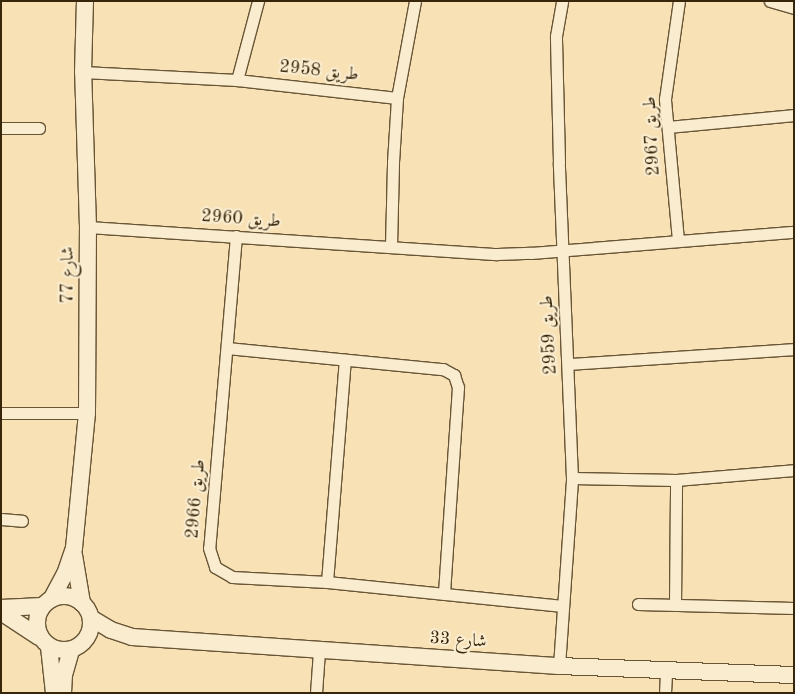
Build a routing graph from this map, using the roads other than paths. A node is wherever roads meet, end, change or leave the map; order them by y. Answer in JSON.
{"nodes":[{"id":1,"x":85,"y":1,"type":"edge"},
{"id":2,"x":258,"y":1,"type":"edge"},
{"id":3,"x":415,"y":1,"type":"edge"},
{"id":4,"x":562,"y":1,"type":"edge"},
{"id":5,"x":679,"y":1,"type":"edge"},
{"id":6,"x":770,"y":1,"type":"edge"},
{"id":7,"x":794,"y":8,"type":"edge"},
{"id":8,"x":83,"y":72,"type":"junction"},
{"id":9,"x":238,"y":80,"type":"junction"},
{"id":10,"x":398,"y":98,"type":"junction"},
{"id":11,"x":794,"y":115,"type":"edge"},
{"id":12,"x":668,"y":127,"type":"junction"},
{"id":13,"x":1,"y":128,"type":"edge"},
{"id":14,"x":39,"y":128,"type":"dead end"},
{"id":15,"x":88,"y":227,"type":"junction"},
{"id":16,"x":794,"y":232,"type":"edge"},
{"id":17,"x":236,"y":236,"type":"junction"},
{"id":18,"x":678,"y":240,"type":"junction"},
{"id":19,"x":391,"y":246,"type":"junction"},
{"id":20,"x":561,"y":251,"type":"junction"},
{"id":21,"x":228,"y":348,"type":"junction"},
{"id":22,"x":794,"y":349,"type":"edge"},
{"id":23,"x":346,"y":360,"type":"junction"},
{"id":24,"x":569,"y":364,"type":"junction"},
{"id":25,"x":1,"y":413,"type":"edge"},
{"id":26,"x":87,"y":413,"type":"junction"},
{"id":27,"x":794,"y":470,"type":"edge"},
{"id":28,"x":572,"y":478,"type":"junction"},
{"id":29,"x":676,"y":480,"type":"junction"},
{"id":30,"x":1,"y":519,"type":"edge"},
{"id":31,"x":22,"y":521,"type":"dead end"},
{"id":32,"x":74,"y":548,"type":"junction"},
{"id":33,"x":327,"y":582,"type":"junction"},
{"id":34,"x":444,"y":594,"type":"junction"},
{"id":35,"x":47,"y":602,"type":"junction"},
{"id":36,"x":82,"y":603,"type":"junction"},
{"id":37,"x":638,"y":604,"type":"dead end"},
{"id":38,"x":675,"y":605,"type":"junction"},
{"id":39,"x":563,"y":606,"type":"junction"},
{"id":40,"x":1,"y":608,"type":"edge"},
{"id":41,"x":794,"y":608,"type":"edge"},
{"id":42,"x":1,"y":612,"type":"edge"},
{"id":43,"x":90,"y":618,"type":"junction"},
{"id":44,"x":121,"y":634,"type":"junction"},
{"id":45,"x":86,"y":640,"type":"junction"},
{"id":46,"x":44,"y":642,"type":"junction"},
{"id":47,"x":71,"y":650,"type":"junction"},
{"id":48,"x":319,"y":651,"type":"junction"},
{"id":49,"x":559,"y":666,"type":"junction"},
{"id":50,"x":666,"y":672,"type":"junction"},
{"id":51,"x":794,"y":675,"type":"edge"},
{"id":52,"x":54,"y":693,"type":"edge"},
{"id":53,"x":63,"y":693,"type":"edge"},
{"id":54,"x":316,"y":693,"type":"edge"},
{"id":55,"x":664,"y":693,"type":"edge"}],
"edges":[{"from":1,"to":8,"type":"street","name":"شارع 77"},
{"from":2,"to":9,"type":"street"},
{"from":3,"to":10,"type":"street"},
{"from":4,"to":20,"type":"street","name":"طريق 2959"},
{"from":5,"to":12,"type":"street","name":"طريق 2967"},
{"from":6,"to":7,"type":"street"},
{"from":8,"to":9,"type":"street","name":"طريق 2958"},
{"from":8,"to":15,"type":"street","name":"شارع 77"},
{"from":9,"to":10,"type":"street","name":"طريق 2958"},
{"from":10,"to":19,"type":"street"},
{"from":11,"to":12,"type":"street"},
{"from":12,"to":18,"type":"street","name":"طريق 2967"},
{"from":13,"to":14,"type":"street"},
{"from":15,"to":17,"type":"street","name":"طريق 2960"},
{"from":15,"to":26,"type":"street","name":"شارع 77"},
{"from":16,"to":18,"type":"street"},
{"from":17,"to":19,"type":"street","name":"طريق 2960"},
{"from":17,"to":21,"type":"street","name":"طريق 2966"},
{"from":18,"to":20,"type":"street"},
{"from":19,"to":20,"type":"street","name":"طريق 2960"},
{"from":20,"to":24,"type":"street","name":"طريق 2959"},
{"from":21,"to":23,"type":"street"},
{"from":21,"to":33,"type":"street","name":"طريق 2966"},
{"from":22,"to":24,"type":"street"},
{"from":23,"to":33,"type":"street"},
{"from":23,"to":34,"type":"street"},
{"from":24,"to":28,"type":"street","name":"طريق 2959"},
{"from":25,"to":26,"type":"street"},
{"from":26,"to":32,"type":"street","name":"شارع 77"},
{"from":27,"to":29,"type":"street"},
{"from":28,"to":29,"type":"street"},
{"from":28,"to":39,"type":"street","name":"طريق 2959"},
{"from":29,"to":38,"type":"street"},
{"from":30,"to":31,"type":"street"},
{"from":32,"to":35,"type":"street","name":"شارع 77"},
{"from":32,"to":36,"type":"street","name":"شارع 77"},
{"from":33,"to":34,"type":"street","name":"طريق 2966"},
{"from":34,"to":39,"type":"street","name":"طريق 2966"},
{"from":35,"to":36,"type":"street"},
{"from":35,"to":40,"type":"street"},
{"from":35,"to":46,"type":"street"},
{"from":36,"to":43,"type":"street"},
{"from":37,"to":38,"type":"street"},
{"from":38,"to":41,"type":"street"},
{"from":39,"to":49,"type":"street","name":"طريق 2959"},
{"from":42,"to":46,"type":"street"},
{"from":43,"to":44,"type":"street","name":"شارع 33"},
{"from":43,"to":45,"type":"street"},
{"from":44,"to":45,"type":"street","name":"شارع 33"},
{"from":44,"to":48,"type":"street","name":"شارع 33"},
{"from":45,"to":47,"type":"street"},
{"from":46,"to":47,"type":"street"},
{"from":46,"to":52,"type":"street"},
{"from":47,"to":53,"type":"street"},
{"from":48,"to":49,"type":"street","name":"شارع 33"},
{"from":48,"to":54,"type":"street"},
{"from":49,"to":50,"type":"street","name":"شارع 33"},
{"from":50,"to":51,"type":"street","name":"شارع 33"},
{"from":50,"to":55,"type":"street"}]}
